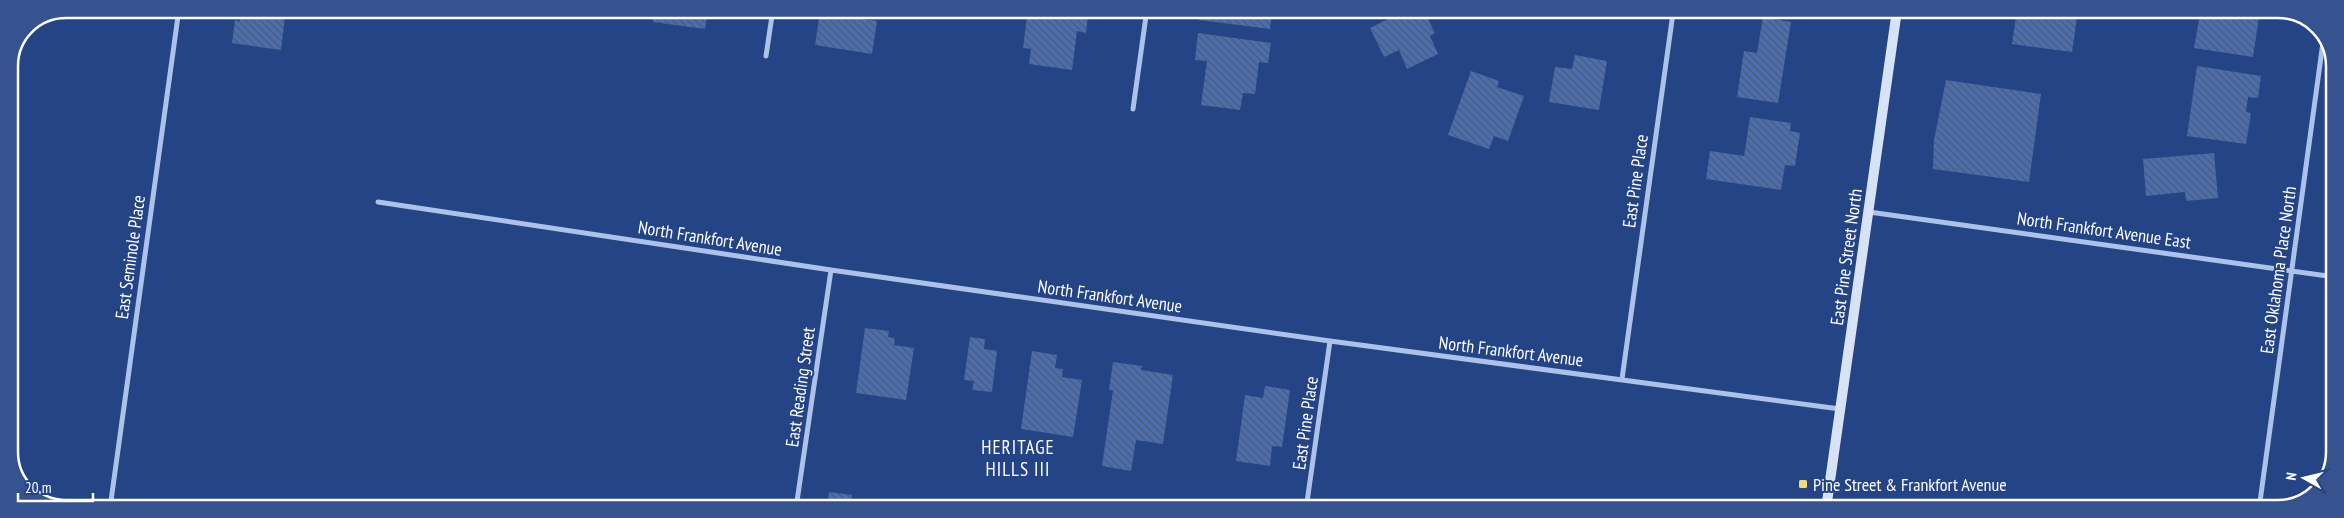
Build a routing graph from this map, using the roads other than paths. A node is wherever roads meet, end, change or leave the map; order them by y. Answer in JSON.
{"nodes":[{"id":1,"x":178,"y":18,"type":"edge"},
{"id":2,"x":771,"y":18,"type":"edge"},
{"id":3,"x":1145,"y":18,"type":"edge"},
{"id":4,"x":1671,"y":18,"type":"edge"},
{"id":5,"x":1896,"y":18,"type":"edge"},
{"id":6,"x":2323,"y":46,"type":"edge"},
{"id":7,"x":766,"y":56,"type":"dead end"},
{"id":8,"x":1133,"y":109,"type":"dead end"},
{"id":9,"x":378,"y":202,"type":"dead end"},
{"id":10,"x":1869,"y":212,"type":"junction"},
{"id":11,"x":831,"y":270,"type":"junction"},
{"id":12,"x":2292,"y":271,"type":"junction"},
{"id":13,"x":2326,"y":276,"type":"edge"},
{"id":14,"x":1330,"y":341,"type":"junction"},
{"id":15,"x":1622,"y":379,"type":"junction"},
{"id":16,"x":1840,"y":409,"type":"junction"},
{"id":17,"x":111,"y":500,"type":"edge"},
{"id":18,"x":797,"y":500,"type":"edge"},
{"id":19,"x":1307,"y":500,"type":"edge"},
{"id":20,"x":1827,"y":500,"type":"edge"},
{"id":21,"x":2260,"y":500,"type":"edge"}],
"edges":[{"from":1,"to":17,"type":"street","name":"East Seminole Place"},
{"from":2,"to":7,"type":"street"},
{"from":3,"to":8,"type":"street"},
{"from":4,"to":15,"type":"street","name":"East Pine Place"},
{"from":5,"to":10,"type":"main road","name":"East Pine Street North"},
{"from":6,"to":12,"type":"street","name":"East Oklahoma Place North"},
{"from":9,"to":11,"type":"street","name":"North Frankfort Avenue"},
{"from":10,"to":12,"type":"street","name":"North Frankfort Avenue East"},
{"from":10,"to":16,"type":"main road","name":"East Pine Street North"},
{"from":11,"to":14,"type":"street","name":"North Frankfort Avenue"},
{"from":11,"to":18,"type":"street","name":"East Reading Street"},
{"from":12,"to":13,"type":"street","name":"North Frankfort Avenue East"},
{"from":12,"to":21,"type":"street","name":"East Oklahoma Place North"},
{"from":14,"to":15,"type":"street","name":"North Frankfort Avenue"},
{"from":14,"to":19,"type":"street","name":"East Pine Place"},
{"from":15,"to":16,"type":"street","name":"North Frankfort Avenue"},
{"from":16,"to":20,"type":"main road","name":"East Pine Street North"}]}
